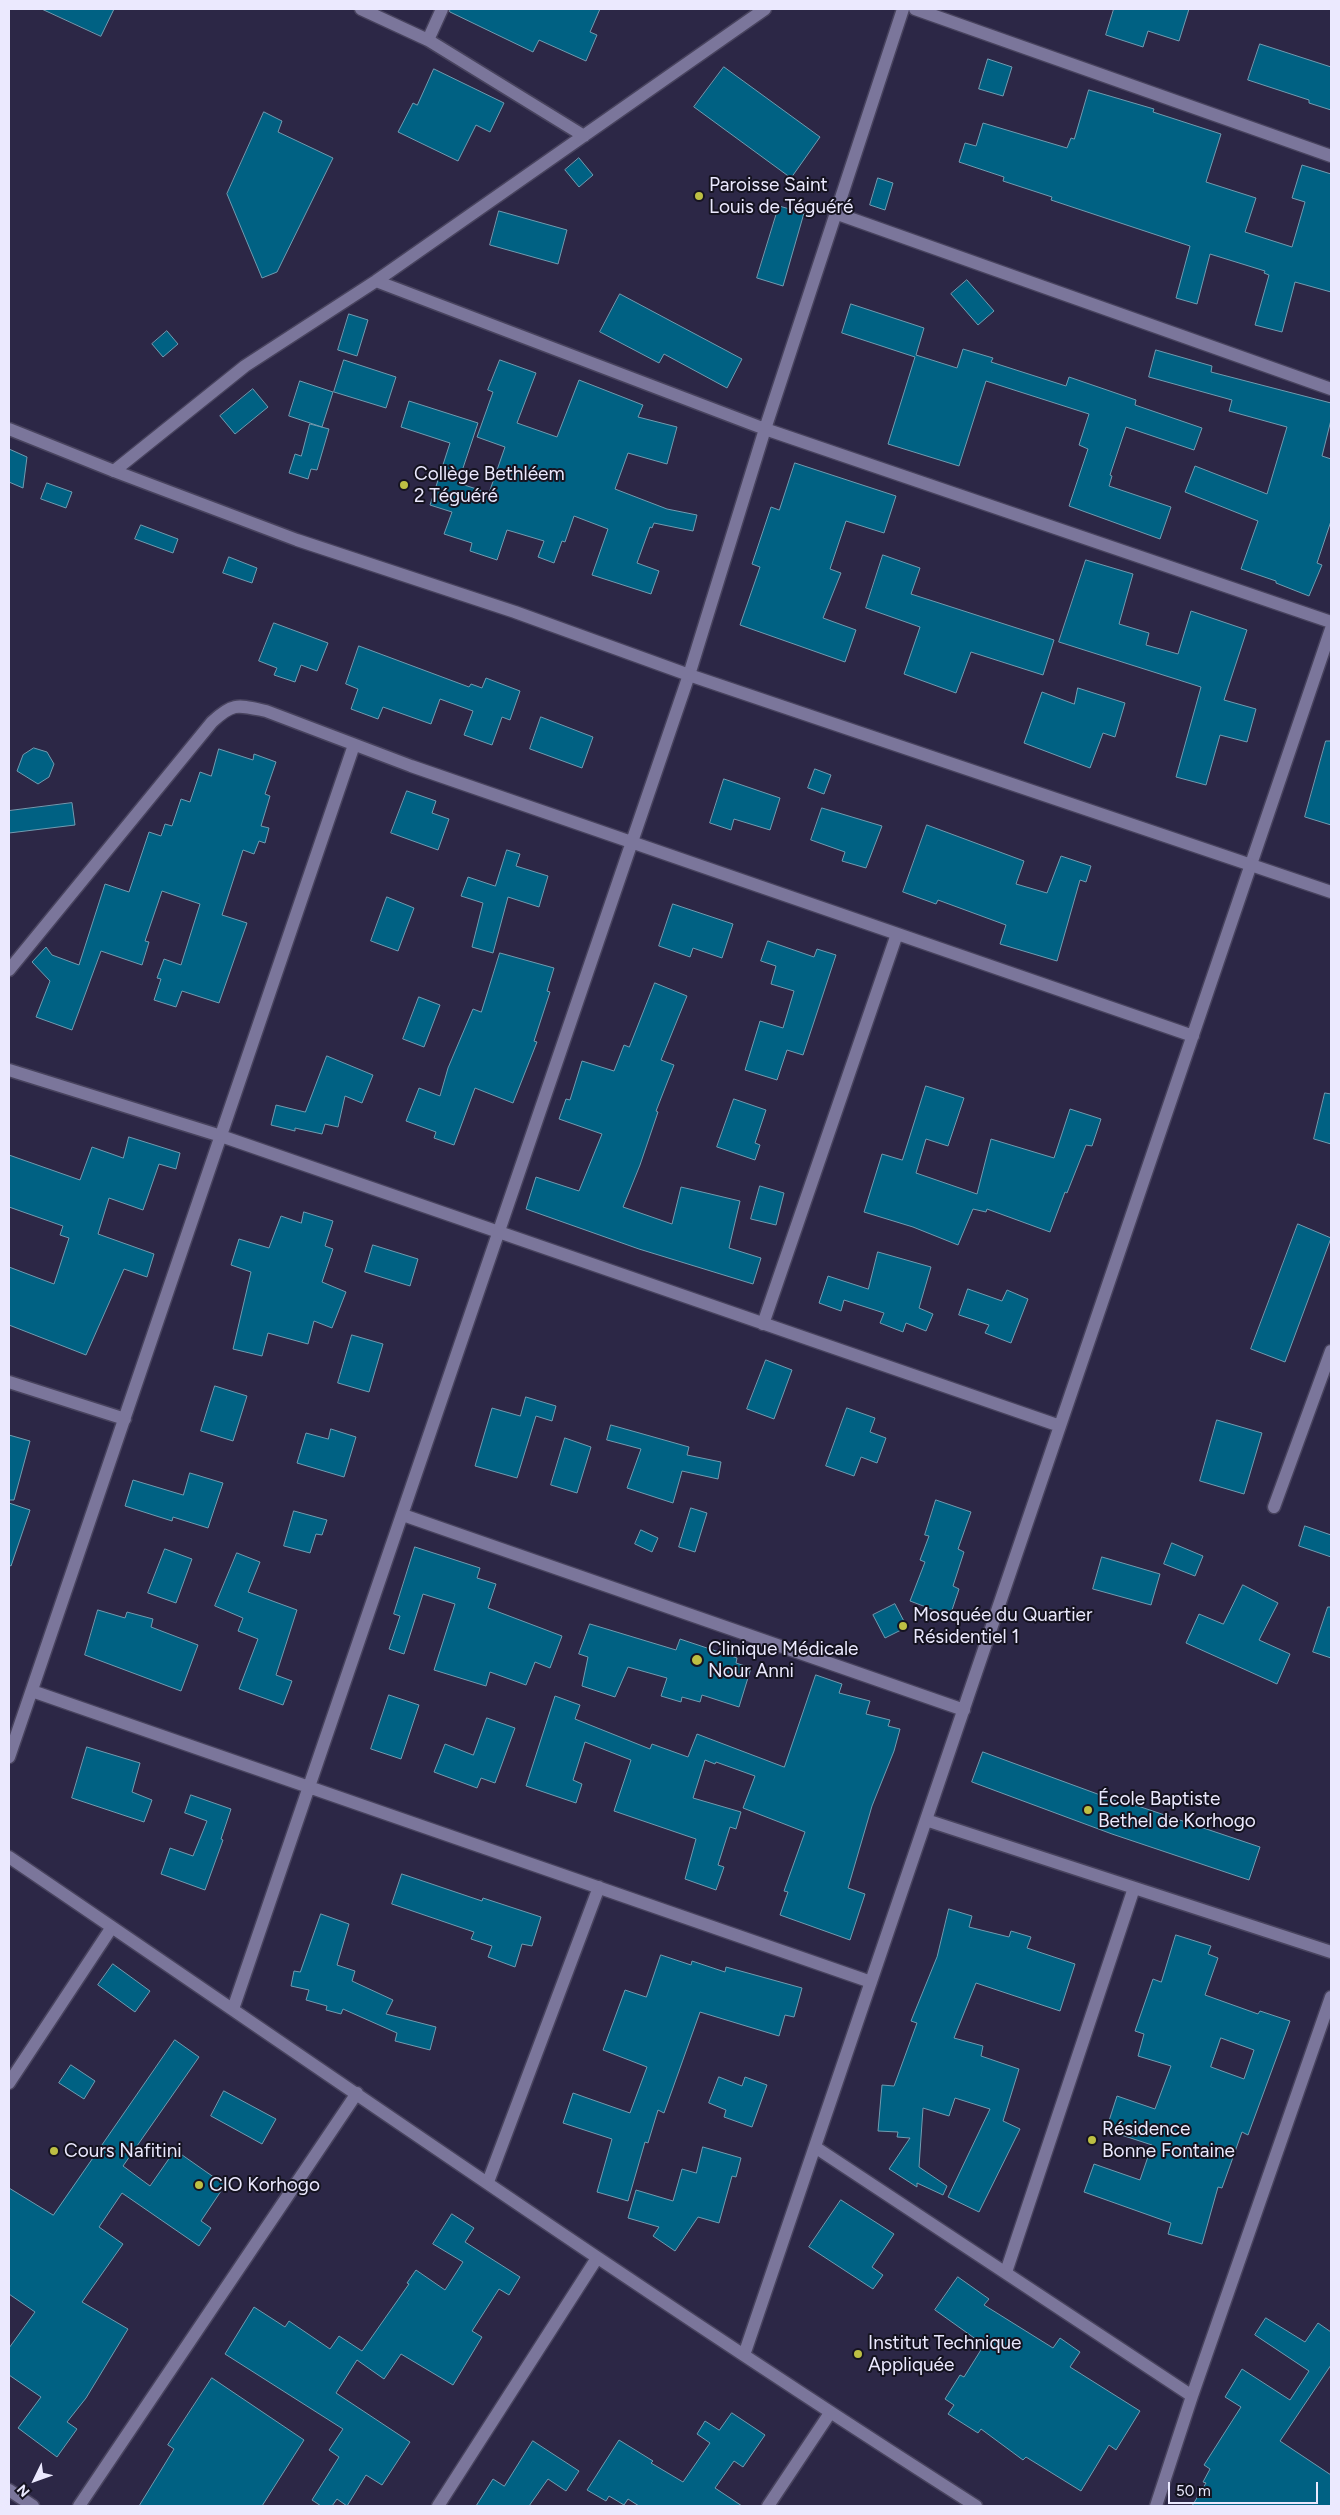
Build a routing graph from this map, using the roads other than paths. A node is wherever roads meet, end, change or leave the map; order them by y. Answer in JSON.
{"nodes":[{"id":1,"x":361,"y":9,"type":"edge"},
{"id":2,"x":442,"y":9,"type":"edge"},
{"id":3,"x":766,"y":9,"type":"edge"},
{"id":4,"x":903,"y":9,"type":"edge"},
{"id":5,"x":915,"y":9,"type":"edge"},
{"id":6,"x":428,"y":40,"type":"junction"},
{"id":7,"x":584,"y":136,"type":"junction"},
{"id":8,"x":1331,"y":156,"type":"edge"},
{"id":9,"x":835,"y":213,"type":"junction"},
{"id":10,"x":376,"y":281,"type":"junction"},
{"id":11,"x":1331,"y":390,"type":"edge"},
{"id":12,"x":9,"y":429,"type":"edge"},
{"id":13,"x":765,"y":429,"type":"junction"},
{"id":14,"x":114,"y":471,"type":"junction"},
{"id":15,"x":1331,"y":622,"type":"edge"},
{"id":16,"x":1331,"y":629,"type":"edge"},
{"id":17,"x":689,"y":675,"type":"junction"},
{"id":18,"x":354,"y":745,"type":"junction"},
{"id":19,"x":632,"y":842,"type":"junction"},
{"id":20,"x":1250,"y":866,"type":"junction"},
{"id":21,"x":1331,"y":892,"type":"edge"},
{"id":22,"x":897,"y":934,"type":"junction"},
{"id":23,"x":9,"y":970,"type":"edge"},
{"id":24,"x":1193,"y":1036,"type":"junction"},
{"id":25,"x":9,"y":1070,"type":"edge"},
{"id":26,"x":221,"y":1136,"type":"junction"},
{"id":27,"x":499,"y":1232,"type":"junction"},
{"id":28,"x":763,"y":1324,"type":"junction"},
{"id":29,"x":1331,"y":1351,"type":"edge"},
{"id":30,"x":9,"y":1382,"type":"edge"},
{"id":31,"x":124,"y":1419,"type":"junction"},
{"id":32,"x":1060,"y":1426,"type":"junction"},
{"id":33,"x":1274,"y":1507,"type":"dead end"},
{"id":34,"x":403,"y":1515,"type":"junction"},
{"id":35,"x":32,"y":1691,"type":"junction"},
{"id":36,"x":964,"y":1710,"type":"junction"},
{"id":37,"x":9,"y":1758,"type":"edge"},
{"id":38,"x":310,"y":1788,"type":"junction"},
{"id":39,"x":926,"y":1820,"type":"junction"},
{"id":40,"x":9,"y":1857,"type":"edge"},
{"id":41,"x":599,"y":1888,"type":"junction"},
{"id":42,"x":1134,"y":1888,"type":"junction"},
{"id":43,"x":112,"y":1927,"type":"junction"},
{"id":44,"x":1331,"y":1952,"type":"edge"},
{"id":45,"x":871,"y":1982,"type":"junction"},
{"id":46,"x":1331,"y":1997,"type":"edge"},
{"id":47,"x":233,"y":2009,"type":"junction"},
{"id":48,"x":9,"y":2083,"type":"edge"},
{"id":49,"x":357,"y":2093,"type":"junction"},
{"id":50,"x":815,"y":2147,"type":"junction"},
{"id":51,"x":488,"y":2182,"type":"junction"},
{"id":52,"x":597,"y":2258,"type":"junction"},
{"id":53,"x":1006,"y":2272,"type":"junction"},
{"id":54,"x":744,"y":2355,"type":"junction"},
{"id":55,"x":1192,"y":2396,"type":"junction"},
{"id":56,"x":830,"y":2413,"type":"junction"},
{"id":57,"x":9,"y":2490,"type":"edge"},
{"id":58,"x":33,"y":2506,"type":"edge"},
{"id":59,"x":80,"y":2506,"type":"edge"},
{"id":60,"x":438,"y":2506,"type":"edge"},
{"id":61,"x":768,"y":2506,"type":"edge"},
{"id":62,"x":976,"y":2506,"type":"edge"},
{"id":63,"x":1156,"y":2506,"type":"edge"}],
"edges":[{"from":1,"to":6,"type":"street"},
{"from":2,"to":6,"type":"street"},
{"from":3,"to":7,"type":"street"},
{"from":4,"to":9,"type":"street"},
{"from":5,"to":8,"type":"street"},
{"from":6,"to":7,"type":"street"},
{"from":7,"to":10,"type":"street"},
{"from":9,"to":11,"type":"street"},
{"from":9,"to":13,"type":"street"},
{"from":10,"to":13,"type":"street"},
{"from":10,"to":14,"type":"street"},
{"from":12,"to":14,"type":"street"},
{"from":13,"to":15,"type":"street"},
{"from":13,"to":17,"type":"street"},
{"from":14,"to":17,"type":"street"},
{"from":16,"to":20,"type":"street"},
{"from":17,"to":19,"type":"street"},
{"from":17,"to":20,"type":"street"},
{"from":18,"to":19,"type":"street"},
{"from":18,"to":23,"type":"street"},
{"from":18,"to":26,"type":"street"},
{"from":19,"to":22,"type":"street"},
{"from":19,"to":27,"type":"street"},
{"from":20,"to":21,"type":"street"},
{"from":20,"to":24,"type":"street"},
{"from":22,"to":24,"type":"street"},
{"from":22,"to":28,"type":"street"},
{"from":24,"to":32,"type":"street"},
{"from":25,"to":26,"type":"street"},
{"from":26,"to":27,"type":"street"},
{"from":26,"to":31,"type":"street"},
{"from":27,"to":28,"type":"street"},
{"from":27,"to":34,"type":"street"},
{"from":28,"to":32,"type":"street"},
{"from":29,"to":33,"type":"street"},
{"from":30,"to":31,"type":"street"},
{"from":31,"to":35,"type":"street"},
{"from":32,"to":36,"type":"street"},
{"from":34,"to":36,"type":"street"},
{"from":34,"to":38,"type":"street"},
{"from":35,"to":37,"type":"street"},
{"from":35,"to":38,"type":"street"},
{"from":36,"to":39,"type":"street"},
{"from":38,"to":41,"type":"street"},
{"from":38,"to":47,"type":"street"},
{"from":39,"to":42,"type":"street"},
{"from":39,"to":45,"type":"street"},
{"from":40,"to":43,"type":"street"},
{"from":41,"to":45,"type":"street"},
{"from":41,"to":51,"type":"street"},
{"from":42,"to":44,"type":"street"},
{"from":42,"to":53,"type":"street"},
{"from":43,"to":47,"type":"street"},
{"from":43,"to":48,"type":"street"},
{"from":45,"to":50,"type":"street"},
{"from":46,"to":55,"type":"street"},
{"from":47,"to":49,"type":"street"},
{"from":49,"to":51,"type":"street"},
{"from":49,"to":59,"type":"street"},
{"from":50,"to":53,"type":"street"},
{"from":50,"to":54,"type":"street"},
{"from":51,"to":52,"type":"street"},
{"from":52,"to":54,"type":"street"},
{"from":52,"to":60,"type":"street"},
{"from":53,"to":55,"type":"street"},
{"from":54,"to":56,"type":"street"},
{"from":55,"to":63,"type":"street"},
{"from":56,"to":61,"type":"street"},
{"from":56,"to":62,"type":"street"},
{"from":57,"to":58,"type":"street"}]}
